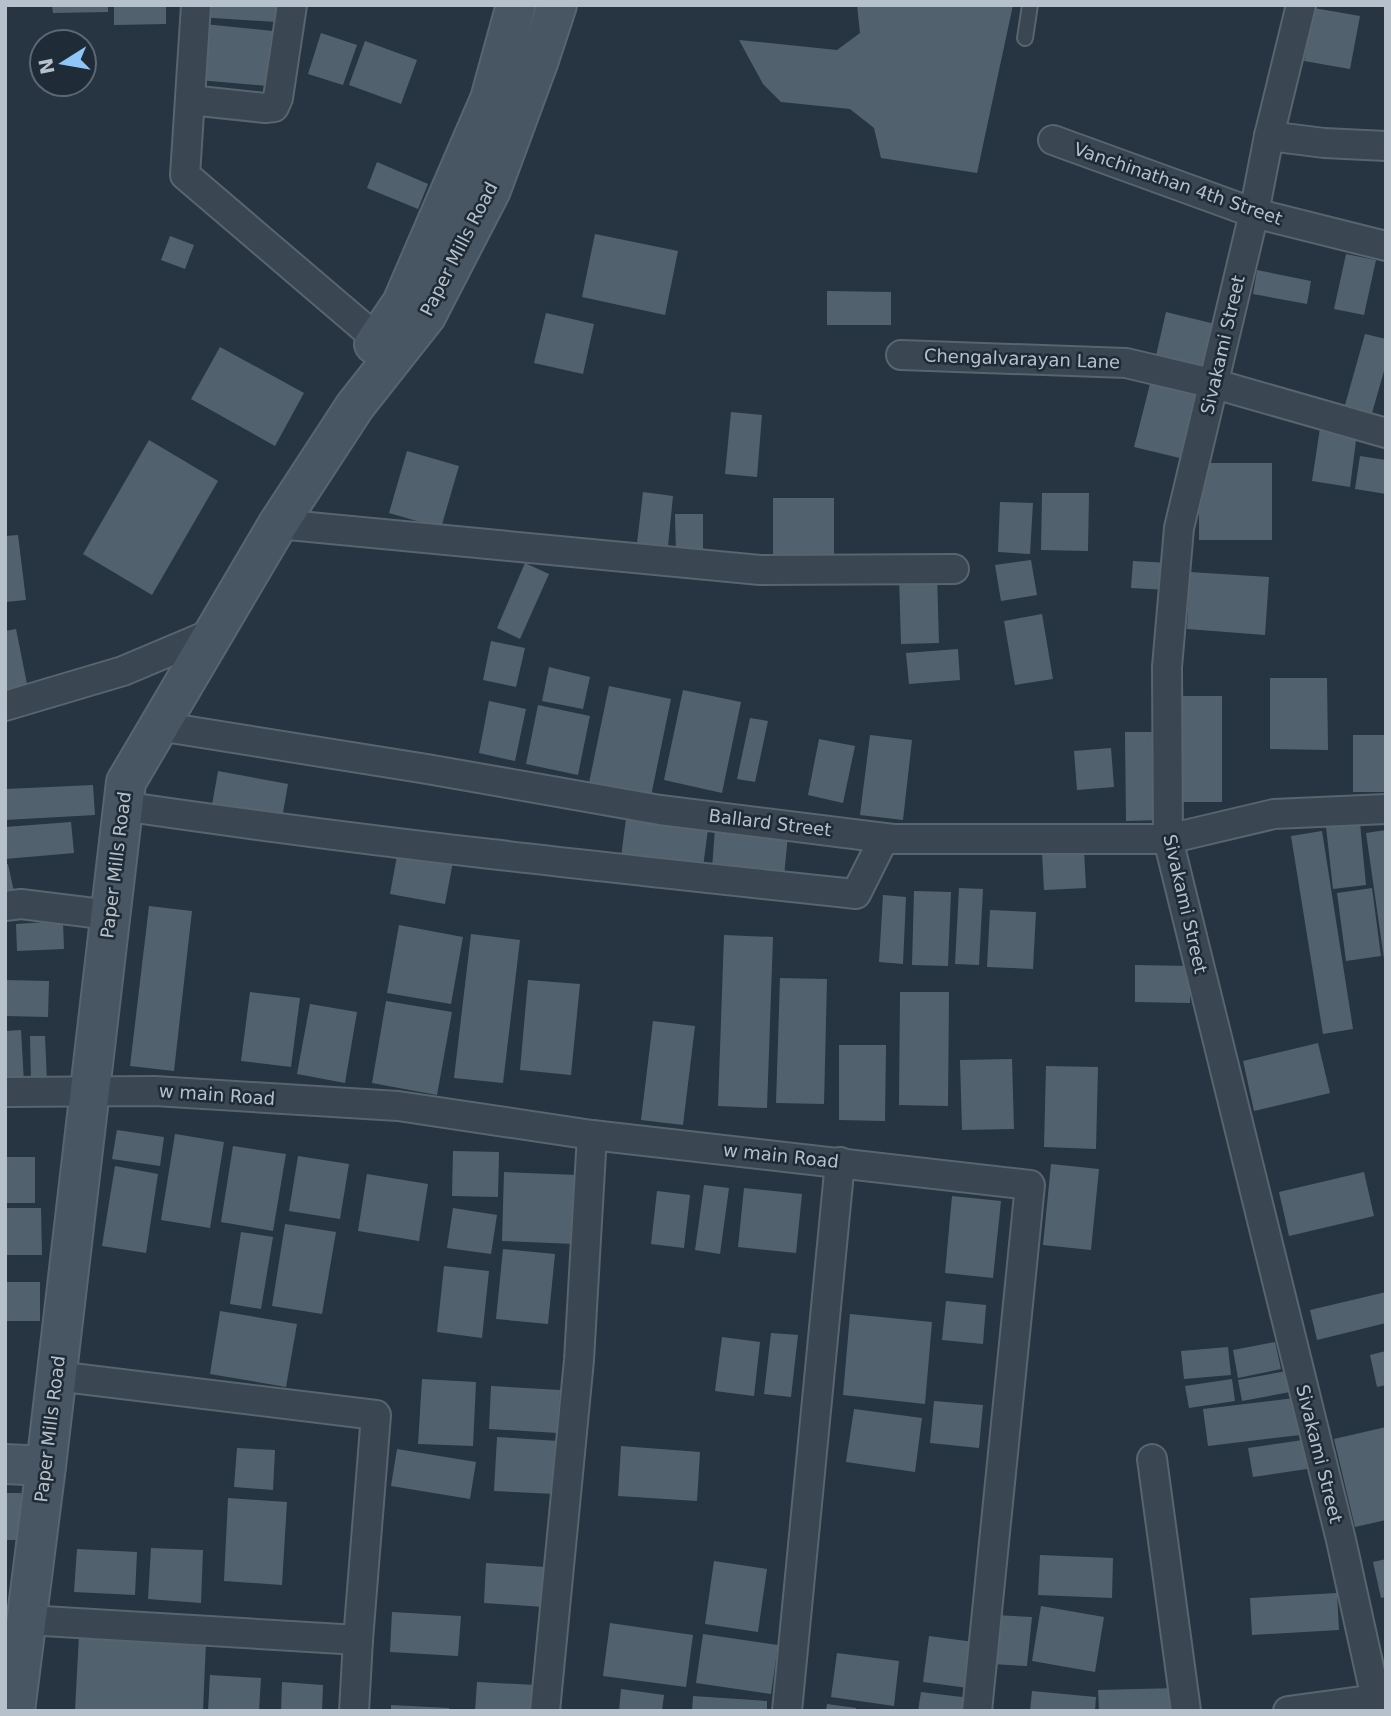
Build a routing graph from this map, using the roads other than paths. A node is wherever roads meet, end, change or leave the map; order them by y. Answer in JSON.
{"nodes":[{"id":1,"x":196,"y":5,"type":"edge"},
{"id":2,"x":292,"y":5,"type":"edge"},
{"id":3,"x":516,"y":5,"type":"edge"},
{"id":4,"x":557,"y":5,"type":"edge"},
{"id":5,"x":1030,"y":5,"type":"edge"},
{"id":6,"x":1294,"y":6,"type":"edge"},
{"id":7,"x":1025,"y":38,"type":"dead end"},
{"id":8,"x":190,"y":100,"type":"junction"},
{"id":9,"x":1269,"y":136,"type":"junction"},
{"id":10,"x":1053,"y":140,"type":"dead end"},
{"id":11,"x":1386,"y":146,"type":"edge"},
{"id":12,"x":1254,"y":213,"type":"junction"},
{"id":13,"x":1386,"y":246,"type":"edge"},
{"id":14,"x":386,"y":347,"type":"junction"},
{"id":15,"x":901,"y":355,"type":"dead end"},
{"id":16,"x":1215,"y":384,"type":"junction"},
{"id":17,"x":1386,"y":433,"type":"edge"},
{"id":18,"x":278,"y":524,"type":"junction"},
{"id":19,"x":954,"y":569,"type":"dead end"},
{"id":20,"x":213,"y":633,"type":"junction"},
{"id":21,"x":5,"y":706,"type":"edge"},
{"id":22,"x":158,"y":726,"type":"junction"},
{"id":23,"x":122,"y":806,"type":"junction"},
{"id":24,"x":1386,"y":809,"type":"edge"},
{"id":25,"x":884,"y":838,"type":"junction"},
{"id":26,"x":1168,"y":839,"type":"junction"},
{"id":27,"x":5,"y":906,"type":"edge"},
{"id":28,"x":110,"y":915,"type":"junction"},
{"id":29,"x":90,"y":1090,"type":"junction"},
{"id":30,"x":5,"y":1092,"type":"edge"},
{"id":31,"x":592,"y":1135,"type":"junction"},
{"id":32,"x":840,"y":1163,"type":"junction"},
{"id":33,"x":56,"y":1376,"type":"junction"},
{"id":34,"x":1152,"y":1459,"type":"dead end"},
{"id":35,"x":5,"y":1464,"type":"edge"},
{"id":36,"x":46,"y":1466,"type":"junction"},
{"id":37,"x":27,"y":1620,"type":"junction"},
{"id":38,"x":358,"y":1640,"type":"junction"},
{"id":39,"x":1381,"y":1703,"type":"edge"},
{"id":40,"x":15,"y":1711,"type":"edge"},
{"id":41,"x":354,"y":1711,"type":"edge"},
{"id":42,"x":545,"y":1711,"type":"edge"},
{"id":43,"x":787,"y":1711,"type":"edge"},
{"id":44,"x":977,"y":1711,"type":"edge"},
{"id":45,"x":1186,"y":1711,"type":"edge"},
{"id":46,"x":1288,"y":1711,"type":"edge"}],
"edges":[{"from":1,"to":8,"type":"street"},
{"from":2,"to":8,"type":"street"},
{"from":3,"to":14,"type":"main road"},
{"from":4,"to":14,"type":"main road","name":"Paper Mills Road"},
{"from":5,"to":7,"type":"lane"},
{"from":6,"to":9,"type":"street","name":"Sivakami Street"},
{"from":8,"to":14,"type":"street"},
{"from":9,"to":11,"type":"street"},
{"from":9,"to":12,"type":"street","name":"Sivakami Street"},
{"from":10,"to":12,"type":"street","name":"Vanchinathan 4th Street"},
{"from":12,"to":13,"type":"street","name":"Vanchinathan 4th Street"},
{"from":12,"to":16,"type":"street","name":"Sivakami Street"},
{"from":14,"to":18,"type":"main road","name":"Paper Mills Road"},
{"from":15,"to":16,"type":"street","name":"Chengalvarayan Lane"},
{"from":16,"to":17,"type":"street","name":"Chengalvarayan Lane"},
{"from":16,"to":26,"type":"street","name":"Sivakami Street"},
{"from":18,"to":19,"type":"street"},
{"from":18,"to":20,"type":"main road","name":"Paper Mills Road"},
{"from":20,"to":21,"type":"street"},
{"from":20,"to":22,"type":"main road","name":"Paper Mills Road"},
{"from":22,"to":23,"type":"main road","name":"Paper Mills Road"},
{"from":22,"to":25,"type":"street","name":"Ballard Street"},
{"from":23,"to":25,"type":"street"},
{"from":23,"to":28,"type":"main road","name":"Paper Mills Road"},
{"from":24,"to":26,"type":"street","name":"Ballard Street"},
{"from":25,"to":26,"type":"street","name":"Ballard Street"},
{"from":26,"to":39,"type":"street","name":"Sivakami Street"},
{"from":27,"to":28,"type":"street"},
{"from":28,"to":29,"type":"main road","name":"Paper Mills Road"},
{"from":29,"to":30,"type":"street","name":"w main Road"},
{"from":29,"to":31,"type":"street","name":"w main Road"},
{"from":29,"to":33,"type":"main road","name":"Paper Mills Road"},
{"from":31,"to":32,"type":"street","name":"w main Road"},
{"from":31,"to":42,"type":"street"},
{"from":32,"to":43,"type":"street"},
{"from":32,"to":44,"type":"street","name":"w main Road"},
{"from":33,"to":36,"type":"main road","name":"Paper Mills Road"},
{"from":33,"to":38,"type":"street"},
{"from":34,"to":45,"type":"street"},
{"from":35,"to":36,"type":"main road"},
{"from":36,"to":37,"type":"main road","name":"Paper Mills Road"},
{"from":37,"to":38,"type":"street"},
{"from":37,"to":40,"type":"main road","name":"Paper Mills Road"},
{"from":38,"to":41,"type":"street"},
{"from":39,"to":46,"type":"street"}]}
